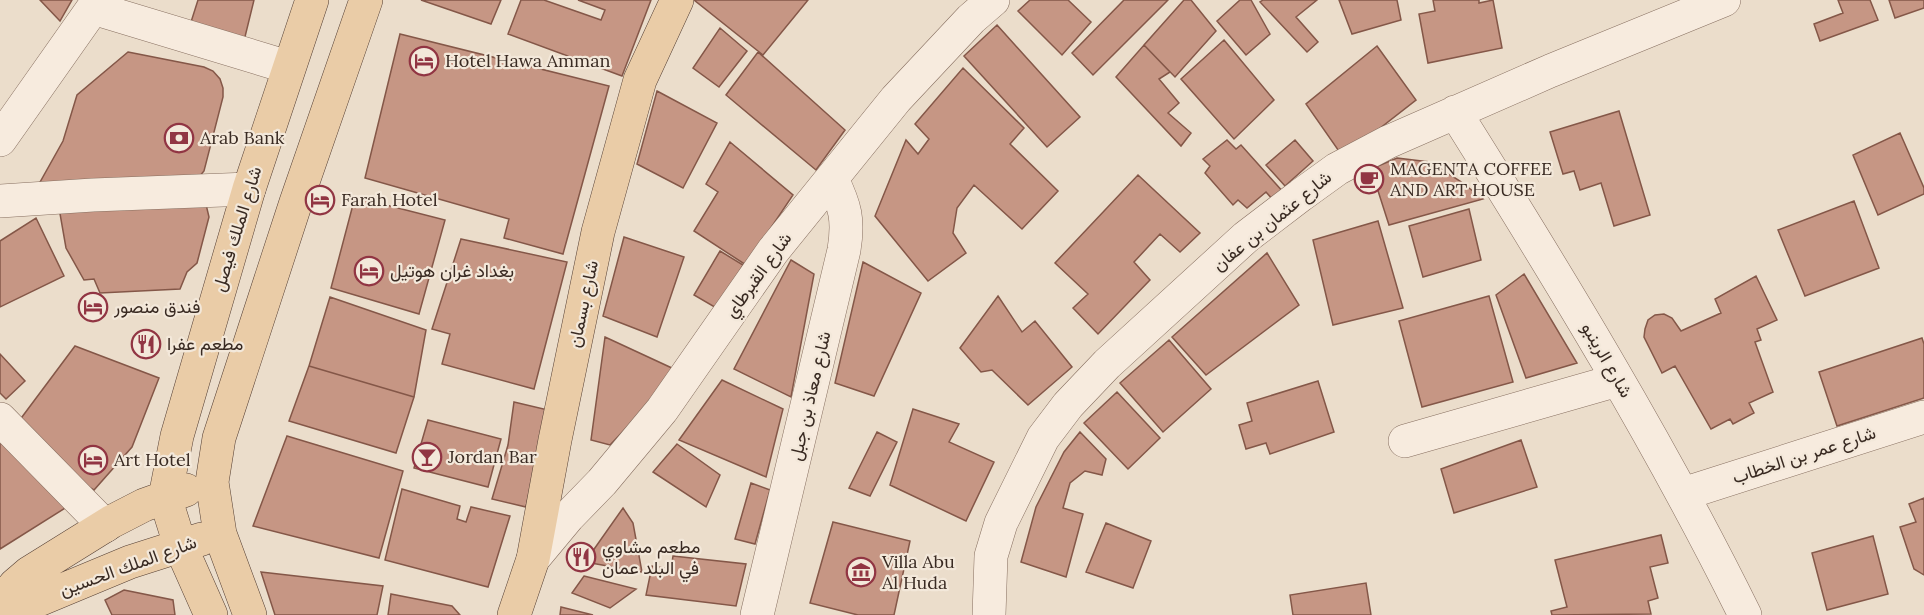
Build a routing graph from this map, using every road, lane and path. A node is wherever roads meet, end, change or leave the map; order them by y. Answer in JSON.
{"nodes":[{"id":1,"x":312,"y":0,"type":"edge"},
{"id":2,"x":366,"y":0,"type":"edge"},
{"id":3,"x":677,"y":0,"type":"edge"},
{"id":4,"x":993,"y":0,"type":"edge"},
{"id":5,"x":1724,"y":0,"type":"edge"},
{"id":6,"x":95,"y":4,"type":"edge"},
{"id":7,"x":288,"y":67,"type":"junction"},
{"id":8,"x":1455,"y":112,"type":"junction"},
{"id":9,"x":0,"y":140,"type":"edge"},
{"id":10,"x":832,"y":179,"type":"junction"},
{"id":11,"x":249,"y":189,"type":"junction"},
{"id":12,"x":0,"y":201,"type":"edge"},
{"id":13,"x":1618,"y":380,"type":"junction"},
{"id":14,"x":1924,"y":417,"type":"edge"},
{"id":15,"x":0,"y":419,"type":"edge"},
{"id":16,"x":1405,"y":441,"type":"dead end"},
{"id":17,"x":212,"y":482,"type":"junction"},
{"id":18,"x":1683,"y":494,"type":"junction"},
{"id":19,"x":165,"y":497,"type":"junction"},
{"id":20,"x":105,"y":526,"type":"junction"},
{"id":21,"x":220,"y":534,"type":"junction"},
{"id":22,"x":180,"y":544,"type":"junction"},
{"id":23,"x":533,"y":559,"type":"junction"},
{"id":24,"x":0,"y":604,"type":"edge"},
{"id":25,"x":211,"y":615,"type":"edge"},
{"id":26,"x":250,"y":615,"type":"edge"},
{"id":27,"x":514,"y":615,"type":"edge"},
{"id":28,"x":758,"y":615,"type":"edge"},
{"id":29,"x":989,"y":615,"type":"edge"},
{"id":30,"x":1745,"y":615,"type":"edge"}],
"edges":[{"from":1,"to":7,"type":"main road","name":"شارع الملك فيصل"},
{"from":2,"to":17,"type":"main road"},
{"from":3,"to":23,"type":"main road","name":"شارع بسمان"},
{"from":4,"to":10,"type":"street","name":"شارع القبرطاي"},
{"from":5,"to":8,"type":"street","name":"شارع عثمان بن عفان"},
{"from":6,"to":7,"type":"street"},
{"from":6,"to":9,"type":"street"},
{"from":7,"to":11,"type":"main road","name":"شارع الملك فيصل"},
{"from":8,"to":13,"type":"street","name":"شارع الرينبو"},
{"from":8,"to":29,"type":"street","name":"شارع عثمان بن عفان"},
{"from":10,"to":23,"type":"street","name":"شارع القبرطاي"},
{"from":10,"to":28,"type":"street","name":"شارع معاذ بن جبل"},
{"from":11,"to":12,"type":"street"},
{"from":11,"to":19,"type":"main road","name":"شارع الملك فيصل"},
{"from":13,"to":16,"type":"street"},
{"from":13,"to":18,"type":"street","name":"شارع الرينبو"},
{"from":14,"to":18,"type":"street","name":"شارع عمر بن الخطاب"},
{"from":15,"to":20,"type":"street"},
{"from":17,"to":19,"type":"main road","name":"شارع الملك الحسين"},
{"from":17,"to":21,"type":"main road"},
{"from":18,"to":30,"type":"street","name":"شارع الرينبو"},
{"from":19,"to":20,"type":"main road","name":"شارع الملك الحسين"},
{"from":19,"to":22,"type":"main road"},
{"from":20,"to":24,"type":"main road","name":"شارع الملك الحسين"},
{"from":21,"to":22,"type":"main road","name":"شارع الملك الحسين"},
{"from":21,"to":26,"type":"main road"},
{"from":22,"to":24,"type":"main road","name":"شارع الملك الحسين"},
{"from":22,"to":25,"type":"main road"},
{"from":23,"to":27,"type":"main road","name":"شارع بسمان"}]}
